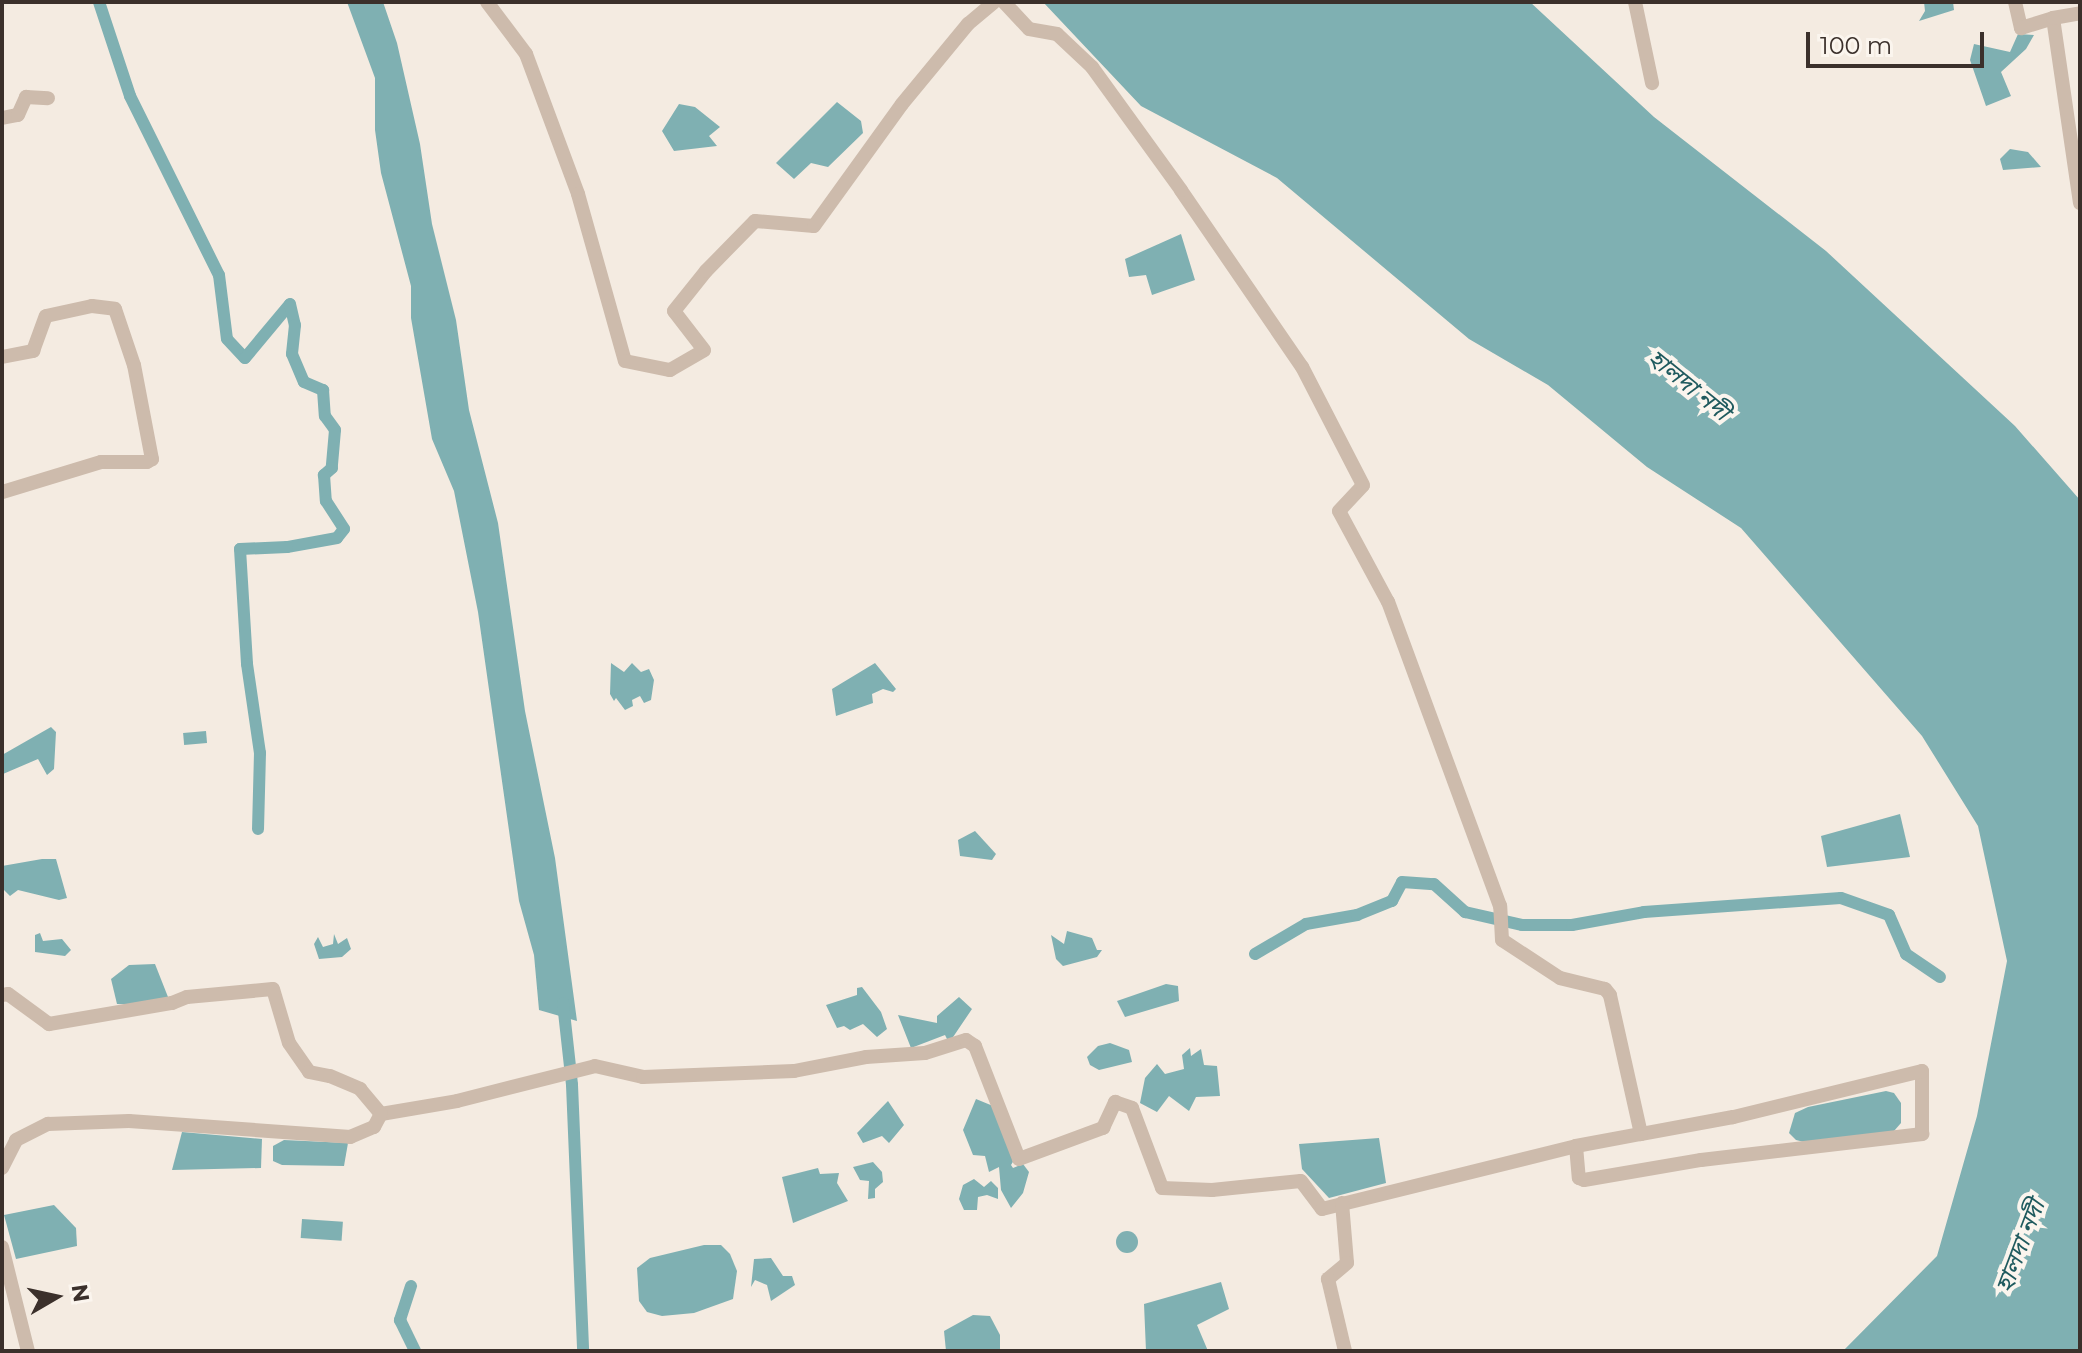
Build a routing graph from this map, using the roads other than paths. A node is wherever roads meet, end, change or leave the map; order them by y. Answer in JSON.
{"nodes":[{"id":1,"x":487,"y":2,"type":"edge"},
{"id":2,"x":994,"y":2,"type":"edge"},
{"id":3,"x":1004,"y":2,"type":"edge"},
{"id":4,"x":1635,"y":2,"type":"edge"},
{"id":5,"x":2015,"y":2,"type":"edge"},
{"id":6,"x":2080,"y":13,"type":"edge"},
{"id":7,"x":2053,"y":18,"type":"junction"},
{"id":8,"x":1652,"y":83,"type":"dead end"},
{"id":9,"x":48,"y":98,"type":"dead end"},
{"id":10,"x":2,"y":118,"type":"edge"},
{"id":11,"x":2080,"y":203,"type":"edge"},
{"id":12,"x":2,"y":357,"type":"edge"},
{"id":13,"x":2,"y":492,"type":"edge"},
{"id":14,"x":2,"y":995,"type":"edge"},
{"id":15,"x":381,"y":1114,"type":"junction"},
{"id":16,"x":1641,"y":1134,"type":"junction"},
{"id":17,"x":1576,"y":1146,"type":"junction"},
{"id":18,"x":2,"y":1168,"type":"edge"},
{"id":19,"x":1342,"y":1203,"type":"junction"},
{"id":20,"x":2,"y":1247,"type":"edge"},
{"id":21,"x":28,"y":1351,"type":"edge"},
{"id":22,"x":1345,"y":1351,"type":"edge"}],
"edges":[{"from":1,"to":2,"type":"street"},
{"from":3,"to":16,"type":"street"},
{"from":4,"to":8,"type":"street"},
{"from":5,"to":7,"type":"street"},
{"from":6,"to":7,"type":"street"},
{"from":7,"to":11,"type":"street"},
{"from":9,"to":10,"type":"street"},
{"from":12,"to":13,"type":"street"},
{"from":14,"to":15,"type":"street"},
{"from":15,"to":18,"type":"street"},
{"from":15,"to":19,"type":"street"},
{"from":16,"to":17,"type":"street"},
{"from":16,"to":17,"type":"street"},
{"from":17,"to":19,"type":"street"},
{"from":19,"to":22,"type":"street"},
{"from":20,"to":21,"type":"street"}]}
